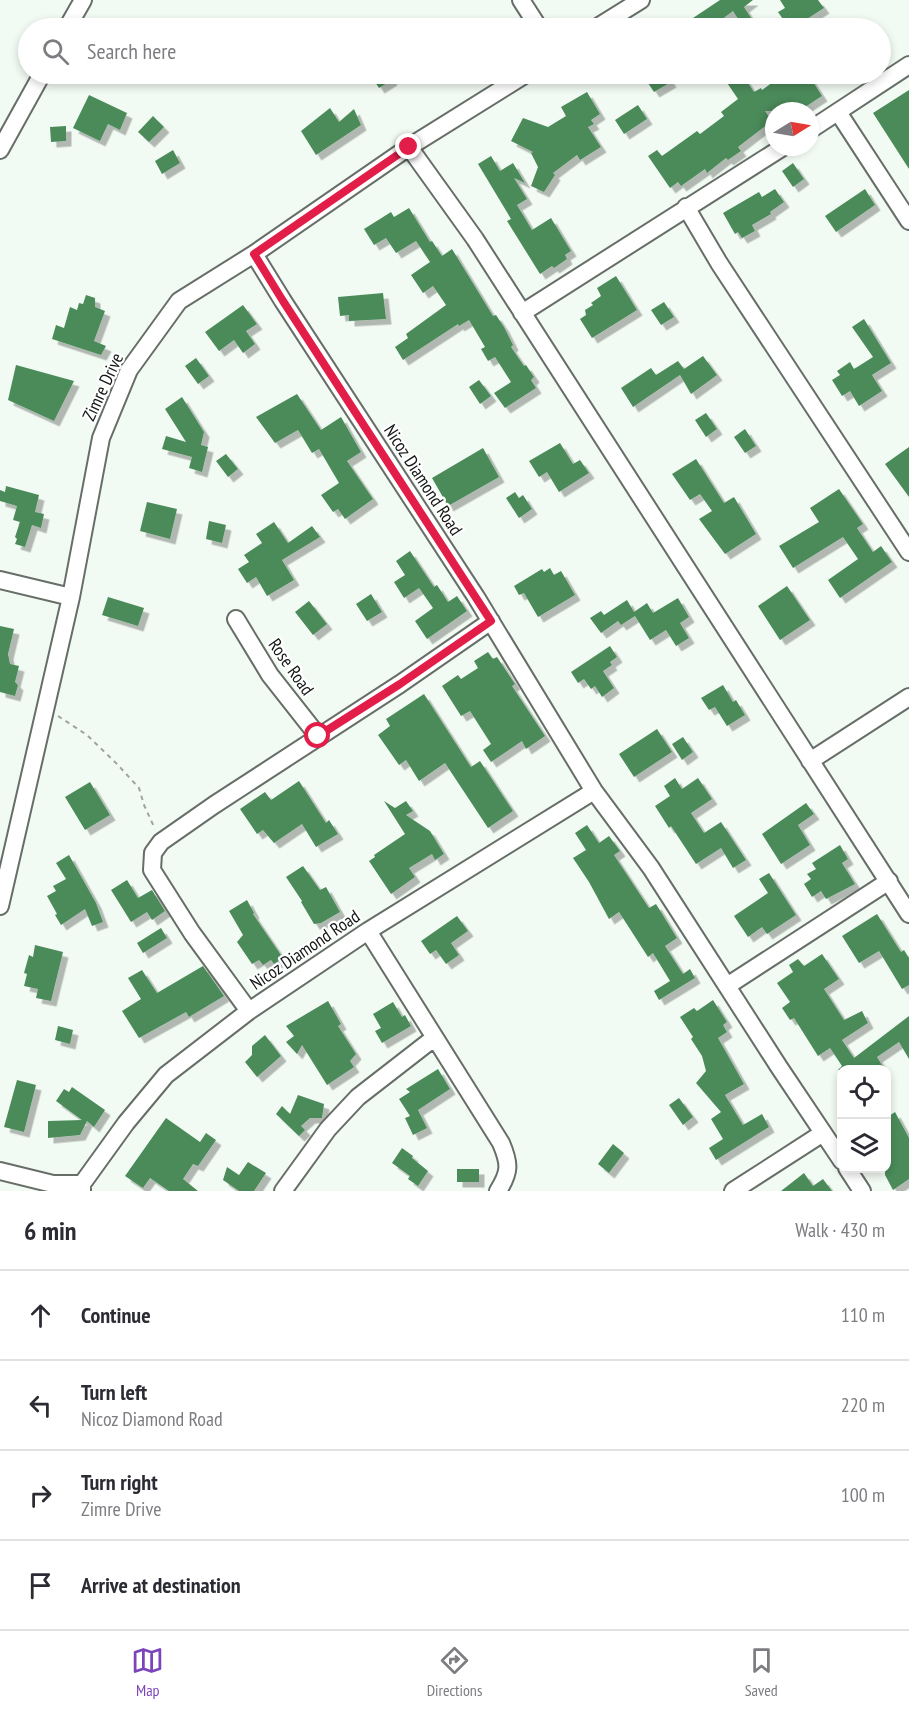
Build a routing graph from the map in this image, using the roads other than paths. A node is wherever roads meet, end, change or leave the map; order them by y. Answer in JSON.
{"nodes":[{"id":1,"x":82,"y":0,"type":"edge"},
{"id":2,"x":521,"y":0,"type":"edge"},
{"id":3,"x":641,"y":0,"type":"edge"},
{"id":4,"x":72,"y":18,"type":"edge"},
{"id":5,"x":533,"y":18,"type":"edge"},
{"id":6,"x":612,"y":18,"type":"edge"},
{"id":7,"x":909,"y":65,"type":"edge"},
{"id":8,"x":891,"y":77,"type":"edge"},
{"id":9,"x":36,"y":84,"type":"edge"},
{"id":10,"x":509,"y":84,"type":"edge"},
{"id":11,"x":880,"y":84,"type":"edge"},
{"id":12,"x":838,"y":112,"type":"junction"},
{"id":13,"x":819,"y":124,"type":"edge"},
{"id":14,"x":409,"y":147,"type":"junction"},
{"id":15,"x":0,"y":150,"type":"edge"},
{"id":16,"x":768,"y":156,"type":"edge"},
{"id":17,"x":686,"y":207,"type":"junction"},
{"id":18,"x":909,"y":221,"type":"edge"},
{"id":19,"x":254,"y":254,"type":"junction"},
{"id":20,"x":522,"y":313,"type":"junction"},
{"id":21,"x":909,"y":552,"type":"edge"},
{"id":22,"x":0,"y":580,"type":"edge"},
{"id":23,"x":71,"y":597,"type":"junction"},
{"id":24,"x":236,"y":619,"type":"dead end"},
{"id":25,"x":491,"y":621,"type":"junction"},
{"id":26,"x":909,"y":697,"type":"edge"},
{"id":27,"x":318,"y":736,"type":"junction"},
{"id":28,"x":810,"y":761,"type":"junction"},
{"id":29,"x":594,"y":791,"type":"junction"},
{"id":30,"x":889,"y":881,"type":"junction"},
{"id":31,"x":0,"y":906,"type":"edge"},
{"id":32,"x":909,"y":914,"type":"edge"},
{"id":33,"x":368,"y":931,"type":"junction"},
{"id":34,"x":727,"y":986,"type":"junction"},
{"id":35,"x":249,"y":1011,"type":"junction"},
{"id":36,"x":434,"y":1038,"type":"junction"},
{"id":37,"x":823,"y":1133,"type":"junction"},
{"id":38,"x":837,"y":1154,"type":"edge"},
{"id":39,"x":0,"y":1172,"type":"edge"},
{"id":40,"x":850,"y":1173,"type":"edge"},
{"id":41,"x":82,"y":1187,"type":"edge"},
{"id":42,"x":283,"y":1191,"type":"edge"},
{"id":43,"x":498,"y":1191,"type":"edge"},
{"id":44,"x":733,"y":1191,"type":"edge"},
{"id":45,"x":862,"y":1191,"type":"edge"}],
"edges":[{"from":1,"to":4,"type":"street"},
{"from":2,"to":5,"type":"street"},
{"from":3,"to":6,"type":"street"},
{"from":7,"to":8,"type":"street"},
{"from":9,"to":15,"type":"street"},
{"from":10,"to":14,"type":"street","name":"Zimre Drive"},
{"from":11,"to":12,"type":"street"},
{"from":12,"to":13,"type":"street"},
{"from":12,"to":18,"type":"street"},
{"from":14,"to":19,"type":"street","name":"Zimre Drive"},
{"from":14,"to":20,"type":"street"},
{"from":16,"to":17,"type":"street"},
{"from":17,"to":20,"type":"street"},
{"from":17,"to":21,"type":"street"},
{"from":19,"to":23,"type":"street","name":"Zimre Drive"},
{"from":19,"to":25,"type":"street","name":"Nicoz Diamond Road"},
{"from":20,"to":28,"type":"street"},
{"from":22,"to":23,"type":"street"},
{"from":23,"to":31,"type":"street","name":"Zimre Drive"},
{"from":24,"to":27,"type":"street","name":"Rose Road"},
{"from":25,"to":27,"type":"street"},
{"from":25,"to":29,"type":"street","name":"Nicoz Diamond Road"},
{"from":26,"to":28,"type":"street"},
{"from":27,"to":35,"type":"street"},
{"from":28,"to":30,"type":"street"},
{"from":29,"to":33,"type":"street","name":"Nicoz Diamond Road"},
{"from":29,"to":34,"type":"street","name":"Nicoz Diamond Road"},
{"from":30,"to":32,"type":"street"},
{"from":30,"to":34,"type":"street"},
{"from":33,"to":35,"type":"street","name":"Nicoz Diamond Road"},
{"from":33,"to":36,"type":"street"},
{"from":34,"to":37,"type":"street","name":"Nicoz Diamond Road"},
{"from":35,"to":41,"type":"street","name":"Nicoz Diamond Road"},
{"from":36,"to":42,"type":"street"},
{"from":36,"to":43,"type":"street"},
{"from":37,"to":38,"type":"street","name":"Nicoz Diamond Road"},
{"from":37,"to":44,"type":"street"},
{"from":39,"to":41,"type":"street"},
{"from":40,"to":45,"type":"street"}]}
